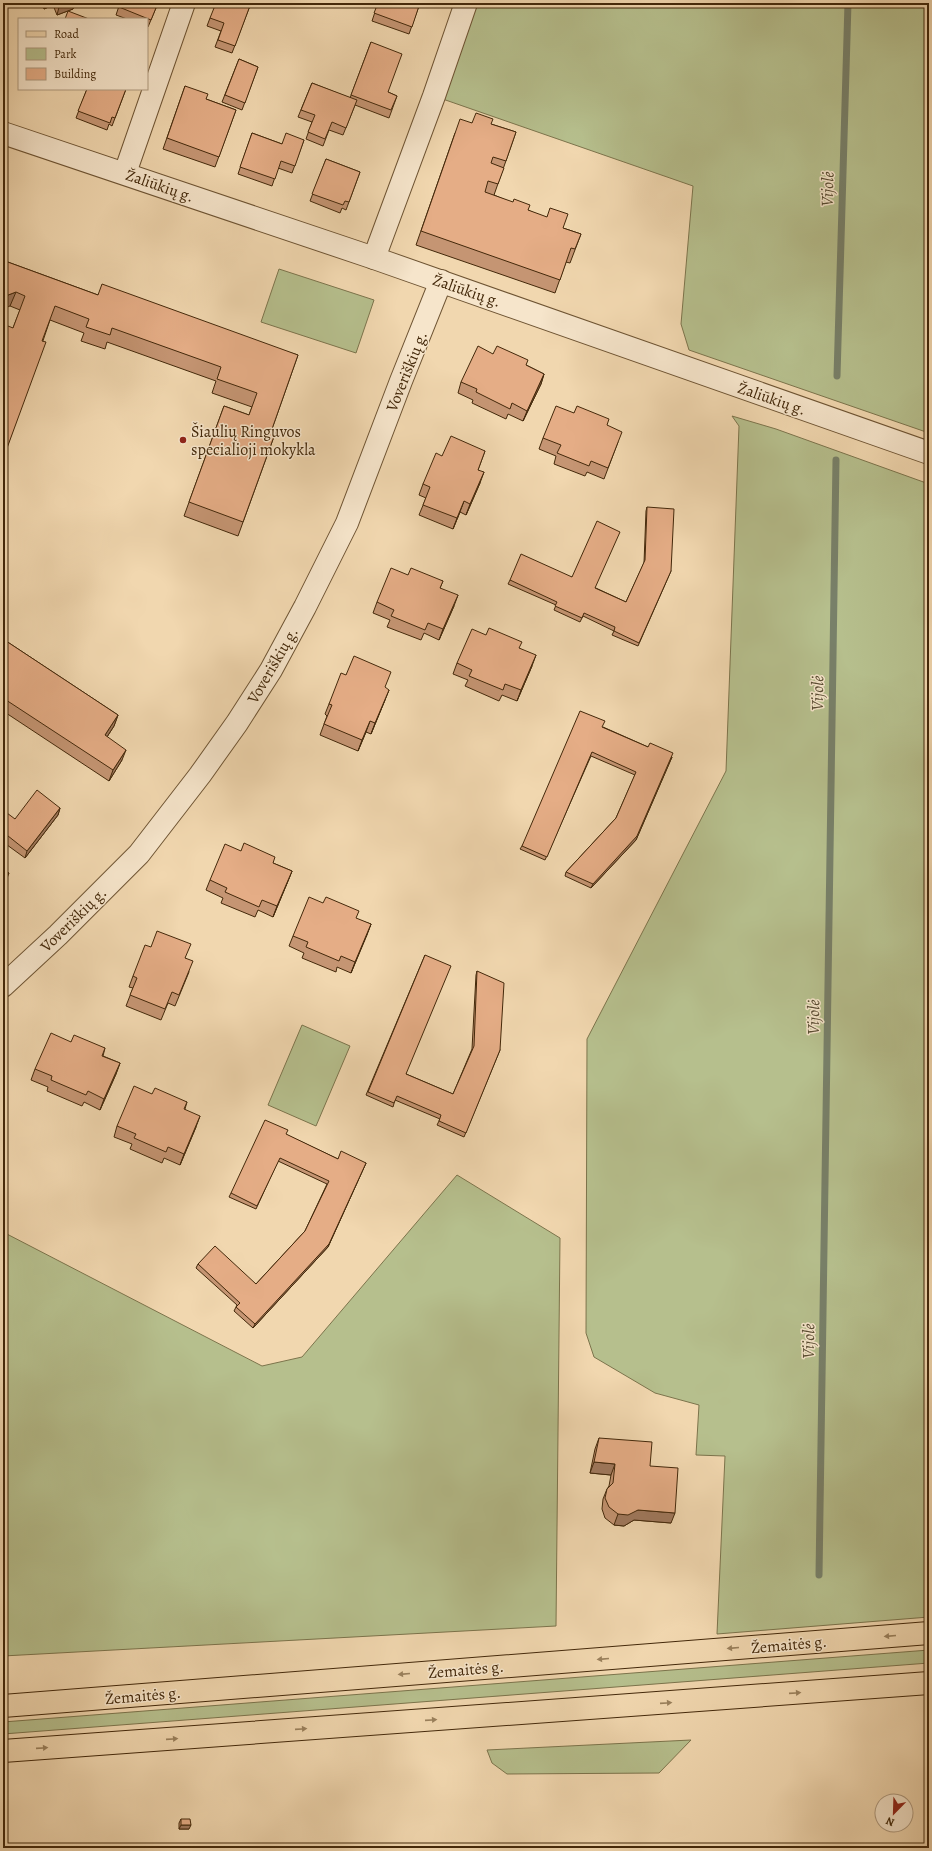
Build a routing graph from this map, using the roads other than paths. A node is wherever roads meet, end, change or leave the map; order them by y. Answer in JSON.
{"nodes":[{"id":1,"x":184,"y":3,"type":"edge"},
{"id":2,"x":466,"y":3,"type":"edge"},
{"id":3,"x":3,"y":132,"type":"edge"},
{"id":4,"x":125,"y":173,"type":"junction"},
{"id":5,"x":374,"y":258,"type":"junction"},
{"id":6,"x":441,"y":281,"type":"junction"},
{"id":7,"x":929,"y":453,"type":"edge"},
{"id":8,"x":3,"y":986,"type":"edge"},
{"id":9,"x":929,"y":1633,"type":"edge"},
{"id":10,"x":929,"y":1683,"type":"edge"},
{"id":11,"x":3,"y":1706,"type":"edge"},
{"id":12,"x":3,"y":1751,"type":"edge"}],
"edges":[{"from":1,"to":4,"type":"street"},
{"from":2,"to":5,"type":"street"},
{"from":3,"to":4,"type":"street","name":"Žaliūkių g."},
{"from":4,"to":5,"type":"street","name":"Žaliūkių g."},
{"from":5,"to":6,"type":"street","name":"Žaliūkių g."},
{"from":6,"to":7,"type":"street","name":"Žaliūkių g."},
{"from":6,"to":8,"type":"street","name":"Voveriškių g."},
{"from":9,"to":11,"type":"main road","name":"Žemaitės g.","one_way":true},
{"from":12,"to":10,"type":"main road","one_way":true}]}
